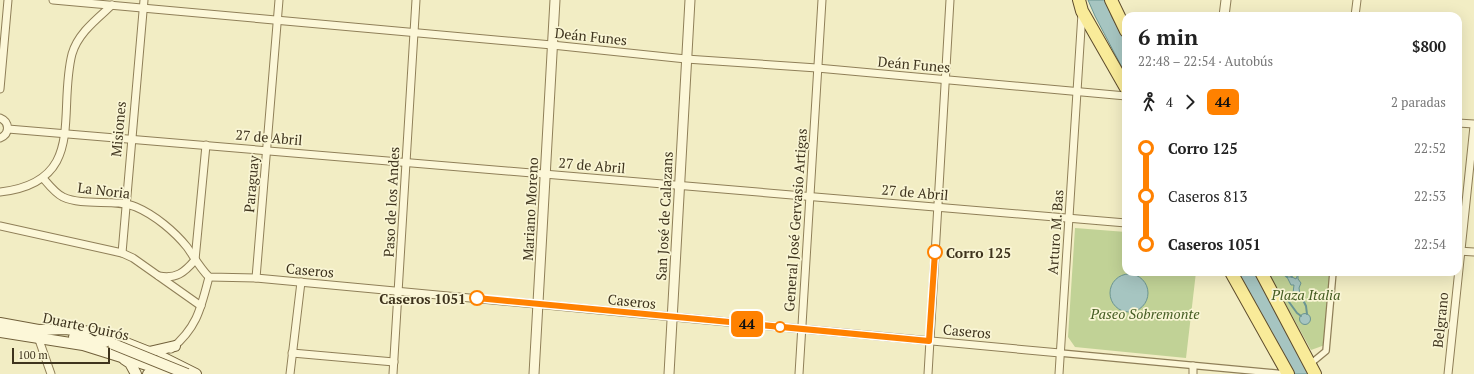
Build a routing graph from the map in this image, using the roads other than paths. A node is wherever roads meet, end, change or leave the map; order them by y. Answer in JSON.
{"nodes":[{"id":1,"x":8,"y":0,"type":"edge"},
{"id":2,"x":54,"y":0,"type":"edge"},
{"id":3,"x":144,"y":0,"type":"edge"},
{"id":4,"x":279,"y":0,"type":"edge"},
{"id":5,"x":416,"y":0,"type":"edge"},
{"id":6,"x":555,"y":0,"type":"edge"},
{"id":7,"x":690,"y":0,"type":"edge"},
{"id":8,"x":822,"y":0,"type":"edge"},
{"id":9,"x":950,"y":0,"type":"edge"},
{"id":10,"x":1111,"y":0,"type":"edge"},
{"id":11,"x":1226,"y":0,"type":"edge"},
{"id":12,"x":1357,"y":0,"type":"edge"},
{"id":13,"x":112,"y":5,"type":"junction"},
{"id":14,"x":1081,"y":6,"type":"edge"},
{"id":15,"x":143,"y":8,"type":"junction"},
{"id":16,"x":1224,"y":12,"type":"edge"},
{"id":17,"x":1356,"y":12,"type":"edge"},
{"id":18,"x":278,"y":20,"type":"junction"},
{"id":19,"x":1122,"y":23,"type":"edge"},
{"id":20,"x":414,"y":32,"type":"junction"},
{"id":21,"x":552,"y":45,"type":"junction"},
{"id":22,"x":686,"y":59,"type":"junction"},
{"id":23,"x":817,"y":68,"type":"junction"},
{"id":24,"x":946,"y":80,"type":"junction"},
{"id":25,"x":1122,"y":81,"type":"edge"},
{"id":26,"x":0,"y":88,"type":"edge"},
{"id":27,"x":1077,"y":92,"type":"junction"},
{"id":28,"x":1122,"y":96,"type":"edge"},
{"id":29,"x":0,"y":118,"type":"edge"},
{"id":30,"x":1462,"y":124,"type":"edge"},
{"id":31,"x":1474,"y":125,"type":"edge"},
{"id":32,"x":8,"y":129,"type":"junction"},
{"id":33,"x":65,"y":133,"type":"junction"},
{"id":34,"x":0,"y":138,"type":"edge"},
{"id":35,"x":132,"y":139,"type":"junction"},
{"id":36,"x":206,"y":145,"type":"junction"},
{"id":37,"x":268,"y":150,"type":"junction"},
{"id":38,"x":407,"y":162,"type":"junction"},
{"id":39,"x":546,"y":174,"type":"junction"},
{"id":40,"x":43,"y":178,"type":"junction"},
{"id":41,"x":680,"y":187,"type":"junction"},
{"id":42,"x":0,"y":192,"type":"edge"},
{"id":43,"x":811,"y":197,"type":"junction"},
{"id":44,"x":126,"y":205,"type":"junction"},
{"id":45,"x":938,"y":207,"type":"junction"},
{"id":46,"x":1069,"y":218,"type":"junction"},
{"id":47,"x":1122,"y":223,"type":"edge"},
{"id":48,"x":0,"y":226,"type":"edge"},
{"id":49,"x":1462,"y":226,"type":"edge"},
{"id":50,"x":1462,"y":251,"type":"edge"},
{"id":51,"x":1474,"y":252,"type":"edge"},
{"id":52,"x":122,"y":253,"type":"junction"},
{"id":53,"x":195,"y":260,"type":"junction"},
{"id":54,"x":157,"y":276,"type":"junction"},
{"id":55,"x":1233,"y":276,"type":"edge"},
{"id":56,"x":1263,"y":276,"type":"edge"},
{"id":57,"x":1333,"y":276,"type":"edge"},
{"id":58,"x":1457,"y":276,"type":"edge"},
{"id":59,"x":209,"y":277,"type":"junction"},
{"id":60,"x":256,"y":278,"type":"junction"},
{"id":61,"x":301,"y":282,"type":"junction"},
{"id":62,"x":399,"y":291,"type":"junction"},
{"id":63,"x":539,"y":304,"type":"junction"},
{"id":64,"x":201,"y":306,"type":"junction"},
{"id":65,"x":672,"y":318,"type":"junction"},
{"id":66,"x":0,"y":323,"type":"edge"},
{"id":67,"x":801,"y":329,"type":"junction"},
{"id":68,"x":0,"y":332,"type":"edge"},
{"id":69,"x":38,"y":334,"type":"junction"},
{"id":70,"x":929,"y":341,"type":"junction"},
{"id":71,"x":175,"y":346,"type":"junction"},
{"id":72,"x":139,"y":349,"type":"junction"},
{"id":73,"x":292,"y":353,"type":"junction"},
{"id":74,"x":1060,"y":353,"type":"junction"},
{"id":75,"x":122,"y":357,"type":"junction"},
{"id":76,"x":165,"y":359,"type":"junction"},
{"id":77,"x":394,"y":362,"type":"junction"},
{"id":78,"x":1193,"y":366,"type":"junction"},
{"id":79,"x":1312,"y":369,"type":"edge"},
{"id":80,"x":143,"y":372,"type":"edge"},
{"id":81,"x":51,"y":374,"type":"edge"},
{"id":82,"x":167,"y":374,"type":"edge"},
{"id":83,"x":187,"y":374,"type":"edge"},
{"id":84,"x":196,"y":374,"type":"edge"},
{"id":85,"x":290,"y":374,"type":"edge"},
{"id":86,"x":393,"y":374,"type":"edge"},
{"id":87,"x":534,"y":374,"type":"edge"},
{"id":88,"x":669,"y":374,"type":"edge"},
{"id":89,"x":799,"y":374,"type":"edge"},
{"id":90,"x":928,"y":374,"type":"edge"},
{"id":91,"x":1059,"y":374,"type":"edge"},
{"id":92,"x":1193,"y":374,"type":"edge"},
{"id":93,"x":1285,"y":374,"type":"edge"},
{"id":94,"x":1288,"y":374,"type":"edge"},
{"id":95,"x":1448,"y":374,"type":"edge"}],
"edges":[{"from":1,"to":26,"type":"street"},
{"from":2,"to":13,"type":"street","name":"Deán Funes"},
{"from":3,"to":15,"type":"street","name":"Misiones"},
{"from":4,"to":18,"type":"street","name":"Paraguay"},
{"from":5,"to":20,"type":"street","name":"Paso de los Andes"},
{"from":6,"to":21,"type":"street","name":"Mariano Moreno"},
{"from":7,"to":22,"type":"street","name":"San José de Calazans"},
{"from":8,"to":23,"type":"street","name":"General José Gervasio Artigas"},
{"from":9,"to":24,"type":"street"},
{"from":10,"to":19,"type":"main road"},
{"from":11,"to":16,"type":"street"},
{"from":12,"to":17,"type":"street"},
{"from":13,"to":15,"type":"street","name":"Deán Funes"},
{"from":13,"to":33,"type":"street"},
{"from":14,"to":25,"type":"main road"},
{"from":14,"to":27,"type":"street","name":"Arturo M. Bas"},
{"from":15,"to":18,"type":"street","name":"Deán Funes"},
{"from":15,"to":35,"type":"street","name":"Misiones"},
{"from":18,"to":20,"type":"street","name":"Deán Funes"},
{"from":18,"to":37,"type":"street","name":"Paraguay"},
{"from":20,"to":21,"type":"street","name":"Deán Funes"},
{"from":20,"to":38,"type":"street","name":"Paso de los Andes"},
{"from":21,"to":22,"type":"street","name":"Deán Funes"},
{"from":21,"to":39,"type":"street","name":"Mariano Moreno"},
{"from":22,"to":23,"type":"street","name":"Deán Funes"},
{"from":22,"to":41,"type":"street","name":"San José de Calazans"},
{"from":23,"to":24,"type":"street","name":"Deán Funes"},
{"from":23,"to":43,"type":"street","name":"General José Gervasio Artigas"},
{"from":24,"to":27,"type":"street","name":"Deán Funes"},
{"from":24,"to":45,"type":"street"},
{"from":27,"to":28,"type":"street","name":"Deán Funes"},
{"from":27,"to":46,"type":"street","name":"Arturo M. Bas"},
{"from":29,"to":32,"type":"street"},
{"from":30,"to":31,"type":"street"},
{"from":31,"to":49,"type":"street","name":"Belgrano"},
{"from":32,"to":33,"type":"street","name":"27 de Abril"},
{"from":32,"to":34,"type":"street"},
{"from":33,"to":35,"type":"street","name":"27 de Abril"},
{"from":33,"to":40,"type":"street"},
{"from":35,"to":36,"type":"street","name":"27 de Abril"},
{"from":35,"to":44,"type":"street","name":"Misiones"},
{"from":36,"to":37,"type":"street","name":"27 de Abril"},
{"from":36,"to":53,"type":"street"},
{"from":37,"to":38,"type":"street","name":"27 de Abril"},
{"from":37,"to":60,"type":"street","name":"Paraguay"},
{"from":38,"to":39,"type":"street","name":"27 de Abril"},
{"from":38,"to":62,"type":"street","name":"Paso de los Andes"},
{"from":39,"to":41,"type":"street","name":"27 de Abril"},
{"from":39,"to":63,"type":"street","name":"Mariano Moreno"},
{"from":40,"to":42,"type":"street"},
{"from":40,"to":44,"type":"street","name":"La Noria"},
{"from":41,"to":43,"type":"street","name":"27 de Abril"},
{"from":41,"to":65,"type":"street","name":"San José de Calazans"},
{"from":43,"to":45,"type":"street","name":"27 de Abril"},
{"from":43,"to":67,"type":"street","name":"General José Gervasio Artigas"},
{"from":44,"to":52,"type":"street","name":"Misiones"},
{"from":44,"to":53,"type":"street","name":"La Noria"},
{"from":45,"to":46,"type":"street","name":"27 de Abril"},
{"from":45,"to":70,"type":"street"},
{"from":46,"to":47,"type":"street","name":"27 de Abril"},
{"from":46,"to":74,"type":"street","name":"Arturo M. Bas"},
{"from":48,"to":52,"type":"street"},
{"from":50,"to":51,"type":"street"},
{"from":52,"to":54,"type":"street"},
{"from":53,"to":54,"type":"street"},
{"from":53,"to":59,"type":"street"},
{"from":54,"to":64,"type":"street"},
{"from":55,"to":94,"type":"main road"},
{"from":56,"to":79,"type":"main road"},
{"from":57,"to":79,"type":"street"},
{"from":58,"to":95,"type":"street","name":"Belgrano"},
{"from":59,"to":60,"type":"street","name":"Caseros"},
{"from":59,"to":64,"type":"street"},
{"from":60,"to":61,"type":"street","name":"Caseros"},
{"from":61,"to":62,"type":"street","name":"Caseros"},
{"from":61,"to":73,"type":"street"},
{"from":62,"to":63,"type":"street","name":"Caseros"},
{"from":62,"to":77,"type":"street","name":"Paso de los Andes"},
{"from":63,"to":65,"type":"street","name":"Caseros"},
{"from":63,"to":87,"type":"street","name":"Mariano Moreno"},
{"from":64,"to":71,"type":"street"},
{"from":65,"to":67,"type":"street","name":"Caseros"},
{"from":65,"to":88,"type":"street","name":"San José de Calazans"},
{"from":66,"to":69,"type":"main road","name":"Duarte Quirós"},
{"from":67,"to":70,"type":"street","name":"Caseros"},
{"from":67,"to":89,"type":"street","name":"General José Gervasio Artigas"},
{"from":68,"to":69,"type":"main road","name":"Duarte Quirós"},
{"from":69,"to":72,"type":"main road"},
{"from":69,"to":75,"type":"main road","name":"Duarte Quirós"},
{"from":69,"to":81,"type":"street"},
{"from":69,"to":83,"type":"main road","name":"Duarte Quirós","bridge":true},
{"from":70,"to":74,"type":"street","name":"Caseros"},
{"from":70,"to":90,"type":"street"},
{"from":71,"to":72,"type":"main road"},
{"from":71,"to":76,"type":"street"},
{"from":72,"to":80,"type":"main road"},
{"from":73,"to":77,"type":"street"},
{"from":73,"to":85,"type":"street"},
{"from":74,"to":78,"type":"street","name":"Caseros"},
{"from":74,"to":91,"type":"street","name":"Arturo M. Bas"},
{"from":75,"to":80,"type":"main road","name":"Duarte Quirós"},
{"from":75,"to":80,"type":"main road"},
{"from":76,"to":80,"type":"main road"},
{"from":76,"to":84,"type":"main road"},
{"from":77,"to":86,"type":"street","name":"Paso de los Andes"},
{"from":78,"to":92,"type":"street"},
{"from":78,"to":93,"type":"street","name":"Caseros"},
{"from":80,"to":82,"type":"main road","name":"Duarte Quirós"}]}
